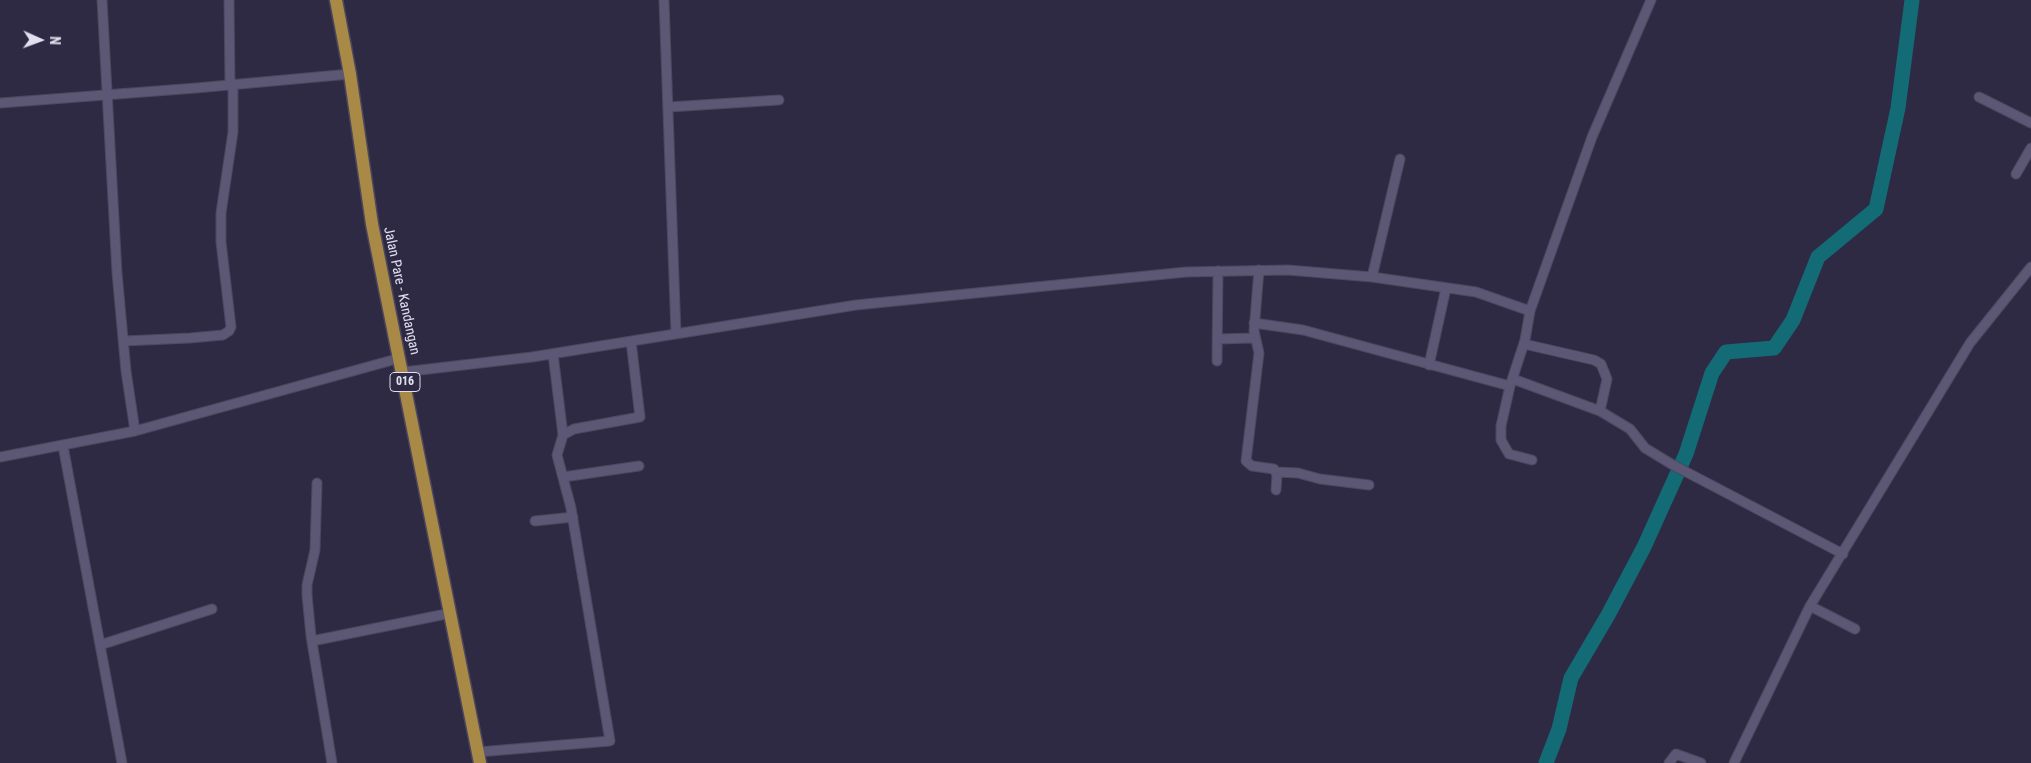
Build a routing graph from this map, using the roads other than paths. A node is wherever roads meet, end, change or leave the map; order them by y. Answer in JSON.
{"nodes":[{"id":1,"x":102,"y":0,"type":"edge"},
{"id":2,"x":229,"y":0,"type":"edge"},
{"id":3,"x":336,"y":0,"type":"edge"},
{"id":4,"x":664,"y":0,"type":"edge"},
{"id":5,"x":1651,"y":0,"type":"edge"},
{"id":6,"x":350,"y":74,"type":"junction"},
{"id":7,"x":232,"y":85,"type":"junction"},
{"id":8,"x":106,"y":95,"type":"junction"},
{"id":9,"x":1979,"y":97,"type":"dead end"},
{"id":10,"x":779,"y":100,"type":"dead end"},
{"id":11,"x":0,"y":103,"type":"edge"},
{"id":12,"x":668,"y":106,"type":"junction"},
{"id":13,"x":2031,"y":123,"type":"edge"},
{"id":14,"x":2031,"y":148,"type":"edge"},
{"id":15,"x":1400,"y":159,"type":"dead end"},
{"id":16,"x":2016,"y":174,"type":"dead end"},
{"id":17,"x":2031,"y":266,"type":"edge"},
{"id":18,"x":1259,"y":270,"type":"junction"},
{"id":19,"x":1218,"y":271,"type":"junction"},
{"id":20,"x":1372,"y":276,"type":"junction"},
{"id":21,"x":1446,"y":288,"type":"junction"},
{"id":22,"x":1530,"y":311,"type":"junction"},
{"id":23,"x":1254,"y":323,"type":"junction"},
{"id":24,"x":676,"y":334,"type":"junction"},
{"id":25,"x":1255,"y":338,"type":"junction"},
{"id":26,"x":1217,"y":339,"type":"junction"},
{"id":27,"x":124,"y":340,"type":"junction"},
{"id":28,"x":630,"y":341,"type":"junction"},
{"id":29,"x":1524,"y":344,"type":"junction"},
{"id":30,"x":553,"y":354,"type":"junction"},
{"id":31,"x":400,"y":358,"type":"junction"},
{"id":32,"x":1217,"y":361,"type":"dead end"},
{"id":33,"x":1429,"y":365,"type":"junction"},
{"id":34,"x":403,"y":372,"type":"junction"},
{"id":35,"x":1511,"y":383,"type":"junction"},
{"id":36,"x":1600,"y":411,"type":"junction"},
{"id":37,"x":135,"y":431,"type":"junction"},
{"id":38,"x":563,"y":435,"type":"junction"},
{"id":39,"x":63,"y":446,"type":"junction"},
{"id":40,"x":0,"y":457,"type":"edge"},
{"id":41,"x":1532,"y":460,"type":"dead end"},
{"id":42,"x":639,"y":466,"type":"dead end"},
{"id":43,"x":1277,"y":472,"type":"junction"},
{"id":44,"x":563,"y":477,"type":"junction"},
{"id":45,"x":317,"y":483,"type":"dead end"},
{"id":46,"x":1369,"y":485,"type":"dead end"},
{"id":47,"x":1276,"y":490,"type":"dead end"},
{"id":48,"x":573,"y":517,"type":"junction"},
{"id":49,"x":535,"y":521,"type":"dead end"},
{"id":50,"x":1843,"y":554,"type":"junction"},
{"id":51,"x":1810,"y":606,"type":"junction"},
{"id":52,"x":212,"y":609,"type":"dead end"},
{"id":53,"x":451,"y":614,"type":"junction"},
{"id":54,"x":1855,"y":629,"type":"dead end"},
{"id":55,"x":312,"y":641,"type":"junction"},
{"id":56,"x":100,"y":645,"type":"junction"},
{"id":57,"x":479,"y":758,"type":"edge"},
{"id":58,"x":122,"y":763,"type":"edge"},
{"id":59,"x":332,"y":763,"type":"edge"},
{"id":60,"x":1668,"y":763,"type":"edge"},
{"id":61,"x":1702,"y":763,"type":"edge"},
{"id":62,"x":1734,"y":763,"type":"edge"}],
"edges":[{"from":1,"to":8,"type":"street"},
{"from":2,"to":7,"type":"street"},
{"from":3,"to":6,"type":"main road","name":"Jalan Pare - Kandangan","number":"016"},
{"from":4,"to":12,"type":"street"},
{"from":5,"to":22,"type":"street"},
{"from":6,"to":7,"type":"street"},
{"from":6,"to":31,"type":"main road","name":"Jalan Pare - Kandangan","number":"016"},
{"from":7,"to":8,"type":"street"},
{"from":7,"to":27,"type":"street"},
{"from":8,"to":11,"type":"street"},
{"from":8,"to":27,"type":"street"},
{"from":9,"to":13,"type":"street"},
{"from":10,"to":12,"type":"street"},
{"from":12,"to":24,"type":"street"},
{"from":14,"to":16,"type":"street"},
{"from":15,"to":20,"type":"street"},
{"from":17,"to":50,"type":"street"},
{"from":18,"to":19,"type":"street"},
{"from":18,"to":20,"type":"street"},
{"from":18,"to":23,"type":"street"},
{"from":19,"to":24,"type":"street"},
{"from":19,"to":26,"type":"street"},
{"from":20,"to":21,"type":"street"},
{"from":21,"to":22,"type":"street"},
{"from":21,"to":33,"type":"street"},
{"from":22,"to":29,"type":"street"},
{"from":23,"to":25,"type":"street"},
{"from":23,"to":33,"type":"street"},
{"from":24,"to":28,"type":"street"},
{"from":25,"to":26,"type":"street"},
{"from":25,"to":43,"type":"street"},
{"from":26,"to":32,"type":"street"},
{"from":27,"to":37,"type":"street"},
{"from":28,"to":30,"type":"street"},
{"from":28,"to":38,"type":"street"},
{"from":29,"to":35,"type":"street"},
{"from":29,"to":36,"type":"street"},
{"from":30,"to":34,"type":"street"},
{"from":30,"to":38,"type":"street"},
{"from":31,"to":34,"type":"main road","name":"Jalan Pare - Kandangan","number":"016"},
{"from":31,"to":37,"type":"street"},
{"from":33,"to":35,"type":"street"},
{"from":34,"to":53,"type":"main road","name":"Jalan Pare - Kandangan","number":"016"},
{"from":35,"to":36,"type":"street"},
{"from":35,"to":41,"type":"street"},
{"from":36,"to":50,"type":"street"},
{"from":37,"to":39,"type":"street"},
{"from":38,"to":44,"type":"street"},
{"from":39,"to":40,"type":"street"},
{"from":39,"to":56,"type":"street"},
{"from":42,"to":44,"type":"street"},
{"from":43,"to":46,"type":"street"},
{"from":43,"to":47,"type":"street"},
{"from":44,"to":48,"type":"street"},
{"from":45,"to":55,"type":"street"},
{"from":48,"to":49,"type":"street"},
{"from":48,"to":57,"type":"street"},
{"from":50,"to":51,"type":"street"},
{"from":51,"to":54,"type":"street"},
{"from":51,"to":62,"type":"street"},
{"from":52,"to":56,"type":"street"},
{"from":53,"to":55,"type":"street"},
{"from":53,"to":57,"type":"main road","name":"Jalan Pare - Kandangan","number":"016"},
{"from":55,"to":59,"type":"street"},
{"from":56,"to":58,"type":"street"},
{"from":60,"to":61,"type":"street"}]}
